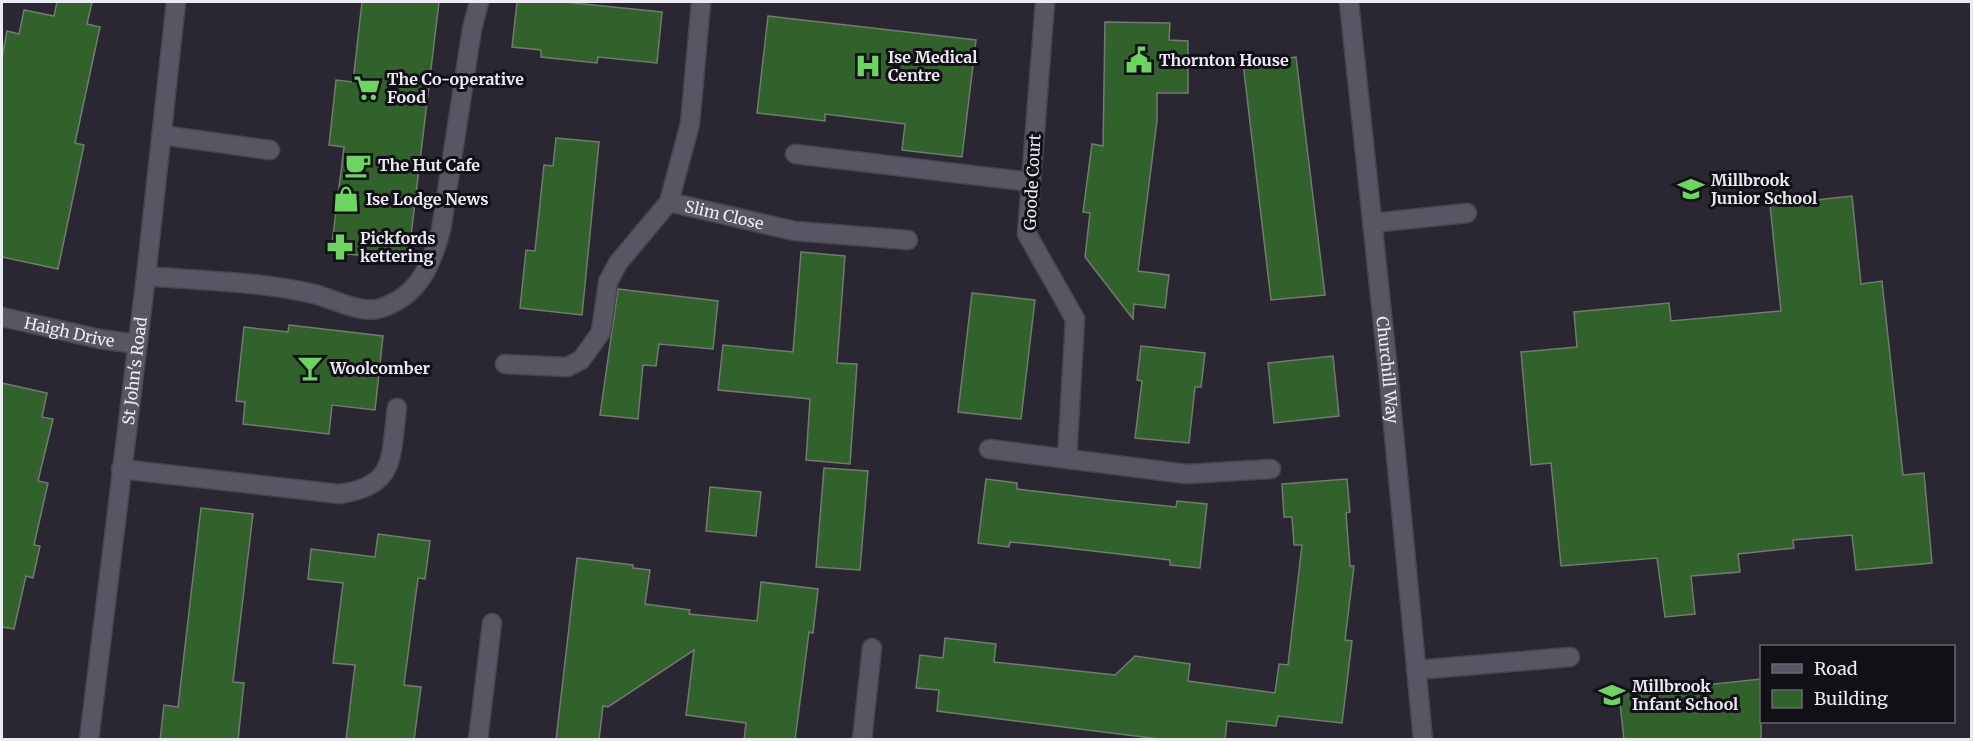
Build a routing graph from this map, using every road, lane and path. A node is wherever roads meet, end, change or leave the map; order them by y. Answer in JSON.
{"nodes":[{"id":1,"x":176,"y":2,"type":"edge"},
{"id":2,"x":479,"y":2,"type":"edge"},
{"id":3,"x":702,"y":2,"type":"edge"},
{"id":4,"x":1045,"y":2,"type":"edge"},
{"id":5,"x":1349,"y":2,"type":"edge"},
{"id":6,"x":162,"y":135,"type":"junction"},
{"id":7,"x":270,"y":150,"type":"dead end"},
{"id":8,"x":795,"y":154,"type":"dead end"},
{"id":9,"x":1031,"y":182,"type":"junction"},
{"id":10,"x":669,"y":202,"type":"junction"},
{"id":11,"x":1467,"y":213,"type":"dead end"},
{"id":12,"x":1374,"y":223,"type":"junction"},
{"id":13,"x":908,"y":240,"type":"dead end"},
{"id":14,"x":146,"y":276,"type":"junction"},
{"id":15,"x":2,"y":317,"type":"edge"},
{"id":16,"x":137,"y":344,"type":"junction"},
{"id":17,"x":505,"y":364,"type":"dead end"},
{"id":18,"x":397,"y":408,"type":"dead end"},
{"id":19,"x":989,"y":449,"type":"dead end"},
{"id":20,"x":1067,"y":459,"type":"junction"},
{"id":21,"x":121,"y":469,"type":"junction"},
{"id":22,"x":1270,"y":469,"type":"dead end"},
{"id":23,"x":492,"y":623,"type":"dead end"},
{"id":24,"x":872,"y":648,"type":"dead end"},
{"id":25,"x":1570,"y":657,"type":"dead end"},
{"id":26,"x":1416,"y":670,"type":"junction"},
{"id":27,"x":89,"y":740,"type":"edge"},
{"id":28,"x":478,"y":740,"type":"edge"},
{"id":29,"x":862,"y":740,"type":"edge"},
{"id":30,"x":1423,"y":740,"type":"edge"}],
"edges":[{"from":1,"to":6,"type":"street","name":"St John's Road"},
{"from":2,"to":14,"type":"street"},
{"from":3,"to":10,"type":"street","name":"Slim Close"},
{"from":4,"to":9,"type":"street","name":"Goode Court"},
{"from":5,"to":12,"type":"street","name":"Churchill Way"},
{"from":6,"to":7,"type":"street"},
{"from":6,"to":14,"type":"street","name":"St John's Road"},
{"from":8,"to":9,"type":"street"},
{"from":9,"to":20,"type":"street","name":"Goode Court"},
{"from":10,"to":13,"type":"street","name":"Slim Close"},
{"from":10,"to":17,"type":"street"},
{"from":11,"to":12,"type":"street"},
{"from":12,"to":26,"type":"street","name":"Churchill Way"},
{"from":14,"to":16,"type":"street","name":"St John's Road"},
{"from":15,"to":16,"type":"street","name":"Haigh Drive"},
{"from":16,"to":21,"type":"street","name":"St John's Road"},
{"from":18,"to":21,"type":"street"},
{"from":19,"to":20,"type":"street"},
{"from":20,"to":22,"type":"street"},
{"from":21,"to":27,"type":"street","name":"St John's Road"},
{"from":23,"to":28,"type":"street"},
{"from":24,"to":29,"type":"street"},
{"from":25,"to":26,"type":"street"},
{"from":26,"to":30,"type":"street","name":"Churchill Way"}]}
